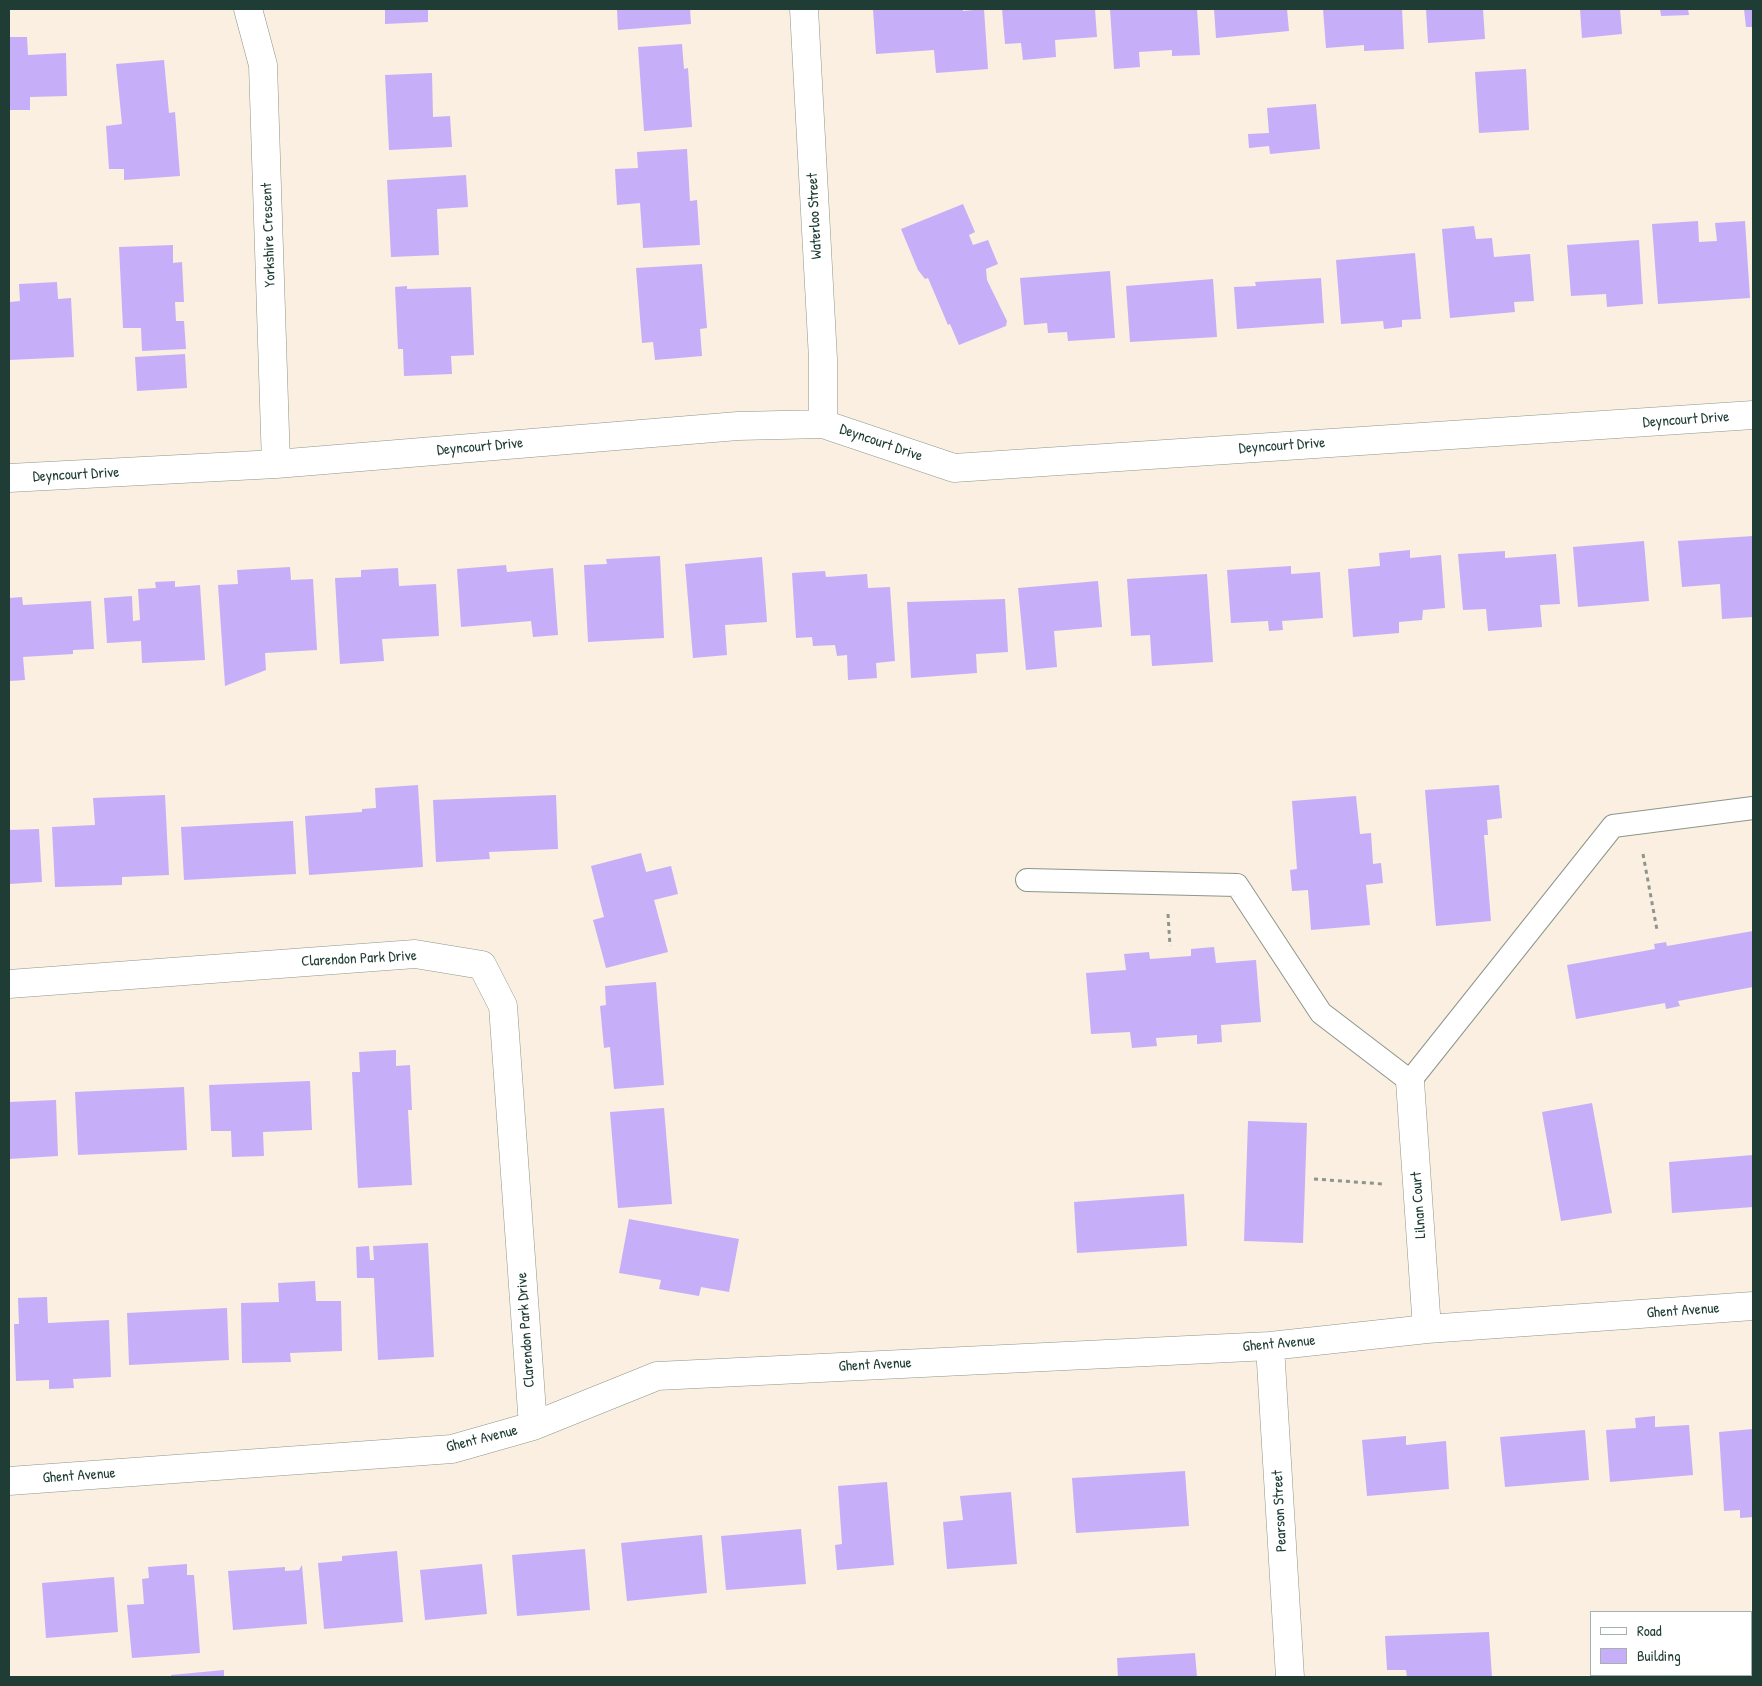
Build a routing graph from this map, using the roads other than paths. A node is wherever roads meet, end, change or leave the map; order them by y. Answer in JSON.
{"nodes":[{"id":1,"x":248,"y":9,"type":"edge"},
{"id":2,"x":804,"y":9,"type":"edge"},
{"id":3,"x":1753,"y":415,"type":"edge"},
{"id":4,"x":824,"y":424,"type":"junction"},
{"id":5,"x":276,"y":464,"type":"junction"},
{"id":6,"x":9,"y":478,"type":"edge"},
{"id":7,"x":1753,"y":808,"type":"edge"},
{"id":8,"x":1027,"y":880,"type":"dead end"},
{"id":9,"x":9,"y":984,"type":"edge"},
{"id":10,"x":1410,"y":1081,"type":"junction"},
{"id":11,"x":1753,"y":1306,"type":"edge"},
{"id":12,"x":1427,"y":1329,"type":"junction"},
{"id":13,"x":1270,"y":1346,"type":"junction"},
{"id":14,"x":533,"y":1426,"type":"junction"},
{"id":15,"x":9,"y":1481,"type":"edge"},
{"id":16,"x":1290,"y":1677,"type":"edge"}],
"edges":[{"from":1,"to":5,"type":"street","name":"Yorkshire Crescent"},
{"from":2,"to":4,"type":"street","name":"Waterloo Street"},
{"from":3,"to":4,"type":"street","name":"Deyncourt Drive"},
{"from":4,"to":5,"type":"street","name":"Deyncourt Drive"},
{"from":5,"to":6,"type":"street","name":"Deyncourt Drive"},
{"from":7,"to":10,"type":"lane"},
{"from":8,"to":10,"type":"lane"},
{"from":9,"to":14,"type":"street","name":"Clarendon Park Drive"},
{"from":10,"to":12,"type":"street","name":"Lilnan Court"},
{"from":11,"to":12,"type":"street","name":"Ghent Avenue"},
{"from":12,"to":13,"type":"street","name":"Ghent Avenue"},
{"from":13,"to":14,"type":"street","name":"Ghent Avenue"},
{"from":13,"to":16,"type":"street","name":"Pearson Street"},
{"from":14,"to":15,"type":"street","name":"Ghent Avenue"}]}
